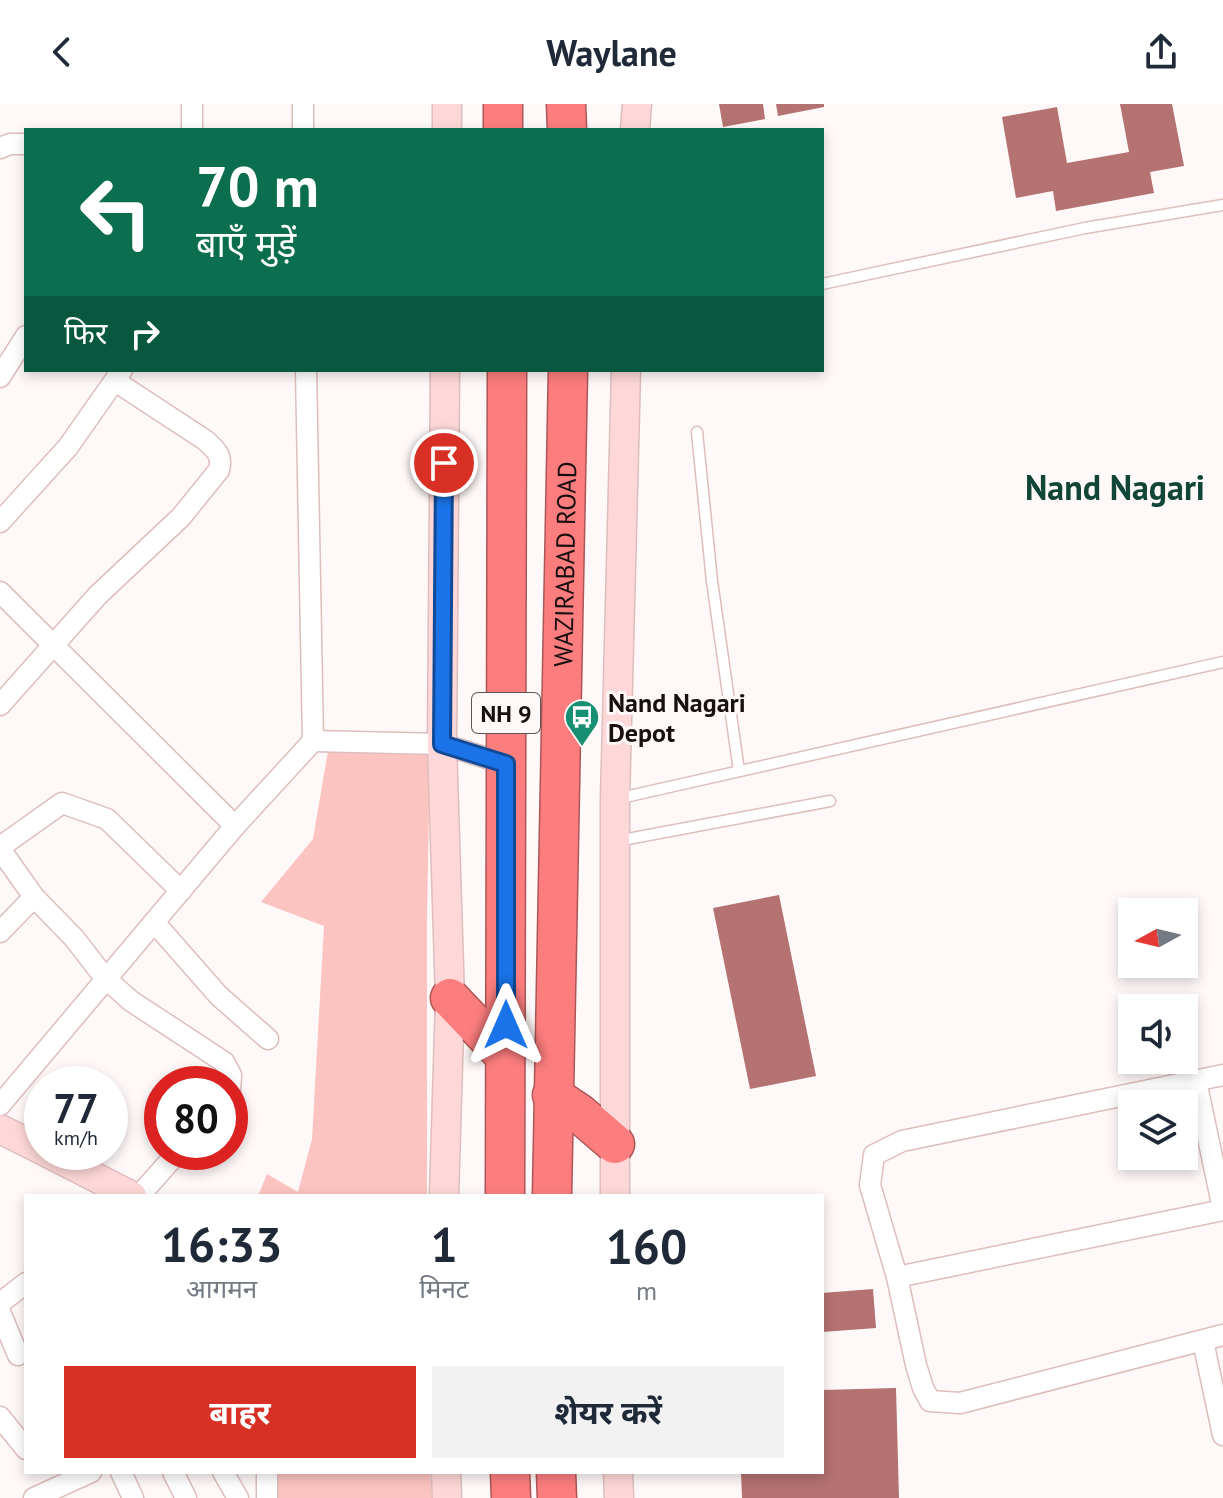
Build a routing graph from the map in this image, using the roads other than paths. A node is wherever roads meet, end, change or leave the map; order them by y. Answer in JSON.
{"nodes":[{"id":1,"x":192,"y":104,"type":"edge"},
{"id":2,"x":303,"y":104,"type":"edge"},
{"id":3,"x":447,"y":104,"type":"edge"},
{"id":4,"x":503,"y":104,"type":"edge"},
{"id":5,"x":566,"y":104,"type":"edge"},
{"id":6,"x":637,"y":104,"type":"edge"},
{"id":7,"x":192,"y":128,"type":"edge"},
{"id":8,"x":303,"y":128,"type":"edge"},
{"id":9,"x":447,"y":128,"type":"edge"},
{"id":10,"x":503,"y":128,"type":"edge"},
{"id":11,"x":567,"y":128,"type":"edge"},
{"id":12,"x":635,"y":128,"type":"edge"},
{"id":13,"x":24,"y":144,"type":"edge"},
{"id":14,"x":0,"y":148,"type":"edge"},
{"id":15,"x":1223,"y":205,"type":"edge"},
{"id":16,"x":824,"y":284,"type":"edge"},
{"id":17,"x":24,"y":339,"type":"edge"},
{"id":18,"x":306,"y":372,"type":"edge"},
{"id":19,"x":445,"y":372,"type":"edge"},
{"id":20,"x":507,"y":372,"type":"edge"},
{"id":21,"x":568,"y":372,"type":"edge"},
{"id":22,"x":626,"y":372,"type":"edge"},
{"id":23,"x":119,"y":376,"type":"edge"},
{"id":24,"x":0,"y":377,"type":"edge"},
{"id":25,"x":697,"y":432,"type":"dead end"},
{"id":26,"x":0,"y":522,"type":"edge"},
{"id":27,"x":0,"y":592,"type":"edge"},
{"id":28,"x":54,"y":644,"type":"junction"},
{"id":29,"x":1223,"y":662,"type":"edge"},
{"id":30,"x":0,"y":705,"type":"edge"},
{"id":31,"x":313,"y":741,"type":"junction"},
{"id":32,"x":442,"y":744,"type":"junction"},
{"id":33,"x":506,"y":764,"type":"junction"},
{"id":34,"x":739,"y":771,"type":"junction"},
{"id":35,"x":615,"y":800,"type":"junction"},
{"id":36,"x":830,"y":801,"type":"dead end"},
{"id":37,"x":235,"y":826,"type":"junction"},
{"id":38,"x":615,"y":841,"type":"junction"},
{"id":39,"x":0,"y":848,"type":"edge"},
{"id":40,"x":181,"y":891,"type":"junction"},
{"id":41,"x":34,"y":897,"type":"junction"},
{"id":42,"x":154,"y":922,"type":"junction"},
{"id":43,"x":0,"y":932,"type":"edge"},
{"id":44,"x":105,"y":978,"type":"junction"},
{"id":45,"x":450,"y":998,"type":"junction"},
{"id":46,"x":268,"y":1039,"type":"dead end"},
{"id":47,"x":505,"y":1056,"type":"junction"},
{"id":48,"x":226,"y":1066,"type":"edge"},
{"id":49,"x":1223,"y":1075,"type":"edge"},
{"id":50,"x":1196,"y":1081,"type":"junction"},
{"id":51,"x":552,"y":1095,"type":"junction"},
{"id":52,"x":0,"y":1105,"type":"edge"},
{"id":53,"x":0,"y":1129,"type":"edge"},
{"id":54,"x":24,"y":1141,"type":"edge"},
{"id":55,"x":615,"y":1144,"type":"junction"},
{"id":56,"x":81,"y":1170,"type":"edge"},
{"id":57,"x":162,"y":1170,"type":"edge"},
{"id":58,"x":128,"y":1194,"type":"edge"},
{"id":59,"x":141,"y":1194,"type":"edge"},
{"id":60,"x":444,"y":1194,"type":"edge"},
{"id":61,"x":505,"y":1194,"type":"edge"},
{"id":62,"x":552,"y":1194,"type":"edge"},
{"id":63,"x":615,"y":1194,"type":"edge"},
{"id":64,"x":1223,"y":1210,"type":"edge"},
{"id":65,"x":897,"y":1277,"type":"junction"},
{"id":66,"x":24,"y":1285,"type":"edge"},
{"id":67,"x":0,"y":1303,"type":"edge"},
{"id":68,"x":0,"y":1312,"type":"edge"},
{"id":69,"x":1213,"y":1338,"type":"edge"},
{"id":70,"x":15,"y":1356,"type":"edge"},
{"id":71,"x":0,"y":1417,"type":"edge"},
{"id":72,"x":1223,"y":1435,"type":"edge"},
{"id":73,"x":24,"y":1447,"type":"edge"},
{"id":74,"x":80,"y":1474,"type":"edge"},
{"id":75,"x":122,"y":1474,"type":"edge"},
{"id":76,"x":174,"y":1474,"type":"edge"},
{"id":77,"x":224,"y":1474,"type":"edge"},
{"id":78,"x":267,"y":1474,"type":"edge"},
{"id":79,"x":446,"y":1474,"type":"edge"},
{"id":80,"x":510,"y":1474,"type":"edge"},
{"id":81,"x":556,"y":1474,"type":"edge"},
{"id":82,"x":618,"y":1474,"type":"edge"},
{"id":83,"x":51,"y":1479,"type":"edge"},
{"id":84,"x":34,"y":1498,"type":"edge"},
{"id":85,"x":133,"y":1498,"type":"edge"},
{"id":86,"x":186,"y":1498,"type":"edge"},
{"id":87,"x":238,"y":1498,"type":"edge"},
{"id":88,"x":267,"y":1498,"type":"edge"},
{"id":89,"x":447,"y":1498,"type":"edge"},
{"id":90,"x":511,"y":1498,"type":"edge"},
{"id":91,"x":557,"y":1498,"type":"edge"},
{"id":92,"x":619,"y":1498,"type":"edge"}],
"edges":[{"from":1,"to":7,"type":"street"},
{"from":2,"to":8,"type":"street"},
{"from":3,"to":9,"type":"street"},
{"from":4,"to":10,"type":"highway"},
{"from":5,"to":11,"type":"highway"},
{"from":6,"to":12,"type":"street"},
{"from":13,"to":14,"type":"street"},
{"from":15,"to":16,"type":"lane"},
{"from":17,"to":24,"type":"street"},
{"from":18,"to":31,"type":"street"},
{"from":19,"to":32,"type":"street"},
{"from":20,"to":33,"type":"highway","number":"NH 9"},
{"from":21,"to":51,"type":"highway","name":"WAZIRABAD ROAD","number":"NH 9"},
{"from":22,"to":35,"type":"street"},
{"from":23,"to":26,"type":"street"},
{"from":23,"to":28,"type":"street"},
{"from":25,"to":34,"type":"lane"},
{"from":27,"to":28,"type":"street"},
{"from":28,"to":30,"type":"street"},
{"from":28,"to":37,"type":"street"},
{"from":29,"to":34,"type":"lane"},
{"from":31,"to":32,"type":"street"},
{"from":31,"to":37,"type":"street"},
{"from":32,"to":33,"type":"street"},
{"from":32,"to":45,"type":"street"},
{"from":33,"to":47,"type":"highway","number":"NH 9"},
{"from":34,"to":35,"type":"lane"},
{"from":35,"to":38,"type":"street"},
{"from":36,"to":38,"type":"lane"},
{"from":37,"to":40,"type":"street"},
{"from":38,"to":55,"type":"street"},
{"from":39,"to":40,"type":"street"},
{"from":39,"to":41,"type":"street"},
{"from":40,"to":42,"type":"street"},
{"from":41,"to":43,"type":"street"},
{"from":41,"to":44,"type":"street"},
{"from":42,"to":44,"type":"street"},
{"from":42,"to":46,"type":"street"},
{"from":44,"to":48,"type":"street"},
{"from":44,"to":52,"type":"street"},
{"from":45,"to":47,"type":"highway"},
{"from":45,"to":60,"type":"street"},
{"from":47,"to":61,"type":"highway","number":"NH 9"},
{"from":49,"to":50,"type":"street"},
{"from":50,"to":64,"type":"street"},
{"from":50,"to":65,"type":"street"},
{"from":51,"to":55,"type":"highway"},
{"from":51,"to":62,"type":"highway","number":"NH 9"},
{"from":53,"to":54,"type":"street"},
{"from":55,"to":63,"type":"street"},
{"from":56,"to":58,"type":"street"},
{"from":57,"to":59,"type":"street"},
{"from":64,"to":65,"type":"street"},
{"from":65,"to":69,"type":"street"},
{"from":66,"to":67,"type":"street"},
{"from":68,"to":70,"type":"street"},
{"from":69,"to":72,"type":"street"},
{"from":71,"to":73,"type":"street"},
{"from":74,"to":83,"type":"street"},
{"from":75,"to":85,"type":"street"},
{"from":76,"to":86,"type":"street"},
{"from":77,"to":87,"type":"street"},
{"from":78,"to":88,"type":"street"},
{"from":79,"to":89,"type":"street"},
{"from":80,"to":90,"type":"highway"},
{"from":81,"to":91,"type":"highway"},
{"from":82,"to":92,"type":"street"},
{"from":83,"to":84,"type":"street"}]}
